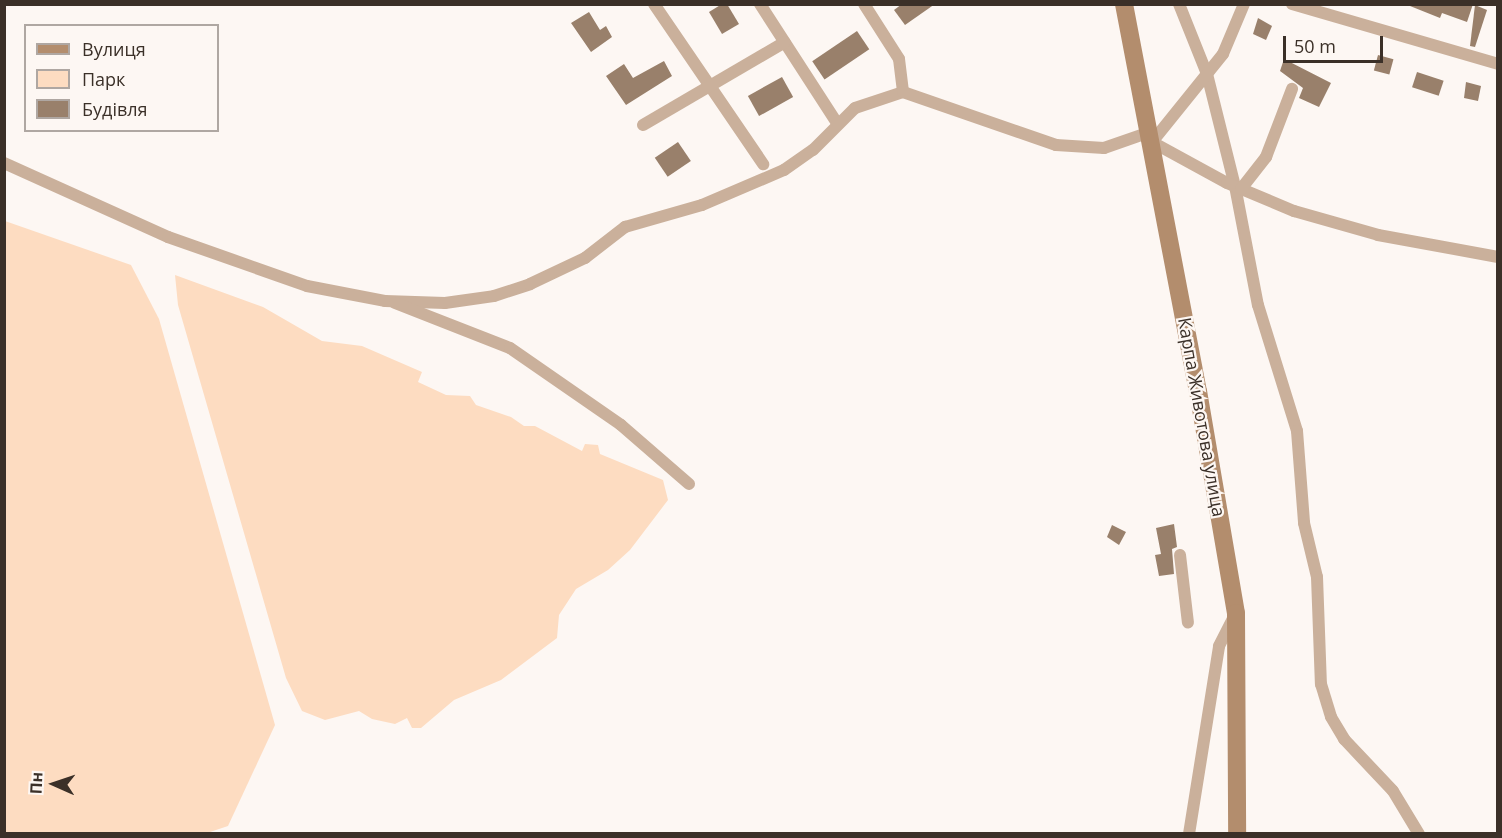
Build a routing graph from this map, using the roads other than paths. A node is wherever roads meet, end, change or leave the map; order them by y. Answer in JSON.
{"nodes":[{"id":1,"x":654,"y":4,"type":"edge"},
{"id":2,"x":760,"y":4,"type":"edge"},
{"id":3,"x":864,"y":4,"type":"edge"},
{"id":4,"x":1124,"y":4,"type":"edge"},
{"id":5,"x":1179,"y":4,"type":"edge"},
{"id":6,"x":1244,"y":4,"type":"edge"},
{"id":7,"x":1292,"y":4,"type":"edge"},
{"id":8,"x":785,"y":42,"type":"junction"},
{"id":9,"x":1497,"y":64,"type":"edge"},
{"id":10,"x":1207,"y":74,"type":"junction"},
{"id":11,"x":710,"y":87,"type":"junction"},
{"id":12,"x":1292,"y":89,"type":"dead end"},
{"id":13,"x":903,"y":92,"type":"junction"},
{"id":14,"x":837,"y":123,"type":"junction"},
{"id":15,"x":643,"y":125,"type":"dead end"},
{"id":16,"x":1151,"y":137,"type":"junction"},
{"id":17,"x":4,"y":164,"type":"edge"},
{"id":18,"x":763,"y":164,"type":"dead end"},
{"id":19,"x":1238,"y":188,"type":"junction"},
{"id":20,"x":1497,"y":257,"type":"edge"},
{"id":21,"x":392,"y":301,"type":"junction"},
{"id":22,"x":689,"y":484,"type":"dead end"},
{"id":23,"x":1180,"y":555,"type":"dead end"},
{"id":24,"x":1236,"y":613,"type":"junction"},
{"id":25,"x":1188,"y":623,"type":"dead end"},
{"id":26,"x":1189,"y":834,"type":"edge"},
{"id":27,"x":1237,"y":834,"type":"edge"},
{"id":28,"x":1419,"y":834,"type":"edge"}],
"edges":[{"from":1,"to":11,"type":"street"},
{"from":2,"to":8,"type":"street"},
{"from":3,"to":13,"type":"street"},
{"from":4,"to":16,"type":"main road","name":"Карпа Животова улица"},
{"from":5,"to":10,"type":"street"},
{"from":6,"to":10,"type":"street"},
{"from":7,"to":9,"type":"street"},
{"from":8,"to":11,"type":"street"},
{"from":8,"to":14,"type":"street"},
{"from":10,"to":16,"type":"street"},
{"from":10,"to":19,"type":"street"},
{"from":11,"to":15,"type":"street"},
{"from":11,"to":18,"type":"street"},
{"from":12,"to":19,"type":"street"},
{"from":13,"to":14,"type":"street"},
{"from":13,"to":16,"type":"street"},
{"from":14,"to":21,"type":"street"},
{"from":16,"to":19,"type":"street"},
{"from":16,"to":24,"type":"main road","name":"Карпа Животова улица"},
{"from":17,"to":21,"type":"street"},
{"from":19,"to":20,"type":"street"},
{"from":19,"to":28,"type":"street"},
{"from":21,"to":22,"type":"street"},
{"from":23,"to":25,"type":"street"},
{"from":24,"to":26,"type":"street"},
{"from":24,"to":27,"type":"main road","name":"Карпа Животова улица"}]}
